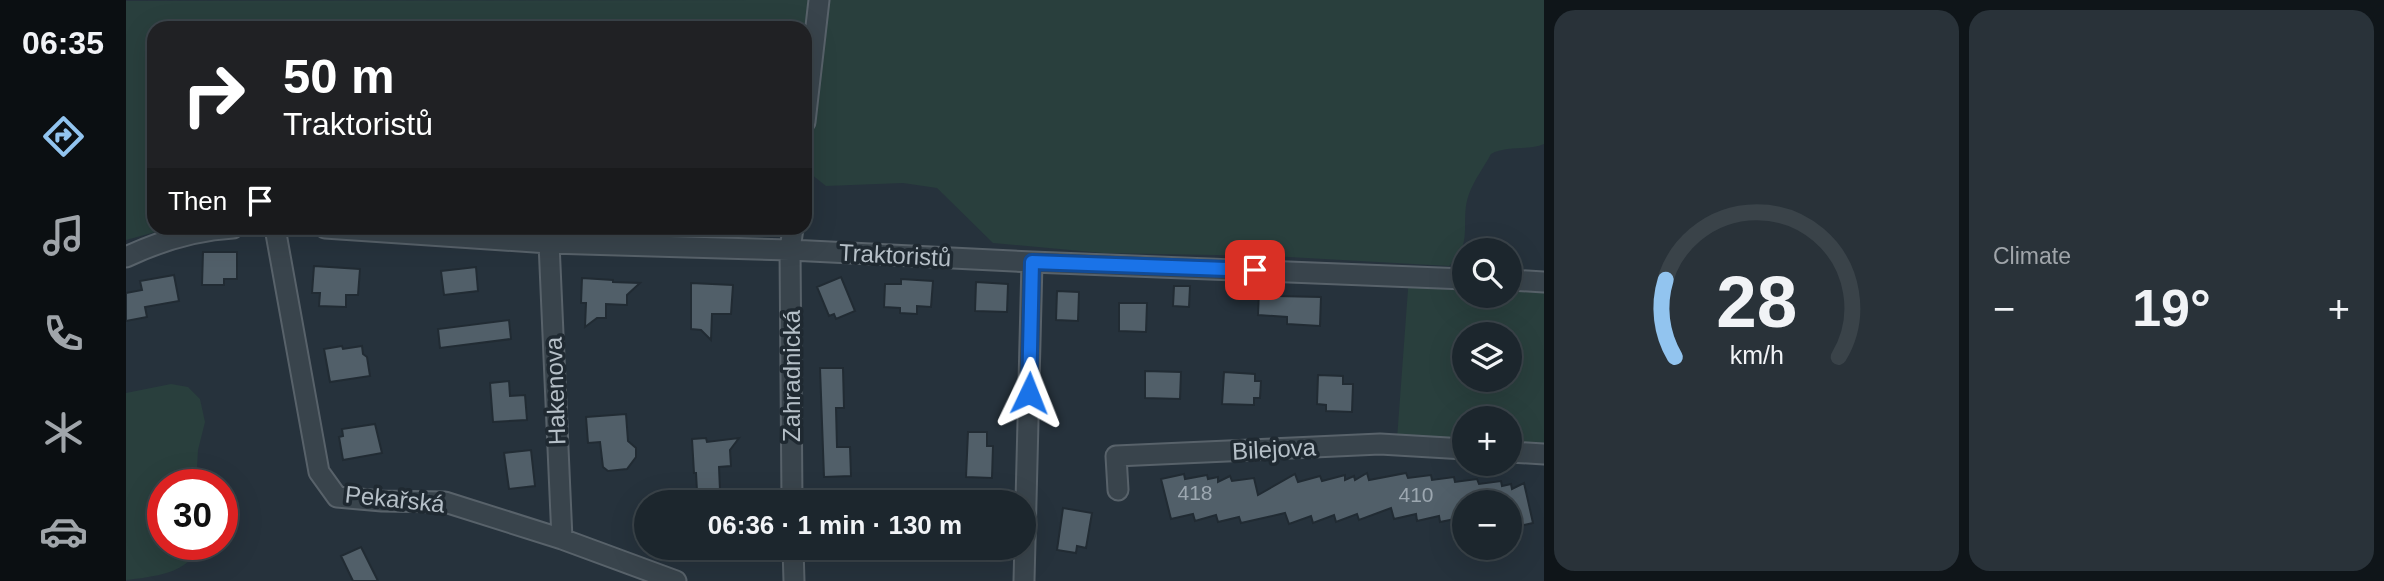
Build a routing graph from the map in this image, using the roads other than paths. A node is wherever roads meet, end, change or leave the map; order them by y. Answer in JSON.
{"nodes":[{"id":1,"x":819,"y":0,"type":"edge"},
{"id":2,"x":812,"y":61,"type":"edge"},
{"id":3,"x":196,"y":235,"type":"edge"},
{"id":4,"x":276,"y":235,"type":"edge"},
{"id":5,"x":430,"y":235,"type":"edge"},
{"id":6,"x":792,"y":235,"type":"edge"},
{"id":7,"x":549,"y":243,"type":"junction"},
{"id":8,"x":790,"y":250,"type":"junction"},
{"id":9,"x":126,"y":257,"type":"edge"},
{"id":10,"x":1032,"y":262,"type":"junction"},
{"id":11,"x":1452,"y":278,"type":"edge"},
{"id":12,"x":1522,"y":281,"type":"edge"},
{"id":13,"x":1544,"y":282,"type":"edge"},
{"id":14,"x":1452,"y":448,"type":"edge"},
{"id":15,"x":1522,"y":453,"type":"edge"},
{"id":16,"x":1544,"y":454,"type":"edge"},
{"id":17,"x":792,"y":490,"type":"edge"},
{"id":18,"x":1118,"y":490,"type":"dead end"},
{"id":19,"x":562,"y":539,"type":"junction"},
{"id":20,"x":793,"y":560,"type":"edge"},
{"id":21,"x":676,"y":581,"type":"edge"},
{"id":22,"x":794,"y":581,"type":"edge"},
{"id":23,"x":1024,"y":581,"type":"edge"}],
"edges":[{"from":1,"to":2,"type":"street"},
{"from":3,"to":9,"type":"street"},
{"from":4,"to":19,"type":"street","name":"Pekařská"},
{"from":5,"to":7,"type":"street","name":"Traktoristů"},
{"from":6,"to":8,"type":"street","name":"Zahradnická"},
{"from":7,"to":8,"type":"street","name":"Traktoristů"},
{"from":7,"to":19,"type":"street","name":"Hakenova"},
{"from":8,"to":10,"type":"street","name":"Traktoristů"},
{"from":8,"to":17,"type":"street","name":"Zahradnická"},
{"from":10,"to":11,"type":"street","name":"Traktoristů"},
{"from":10,"to":23,"type":"street"},
{"from":12,"to":13,"type":"street"},
{"from":14,"to":18,"type":"street","name":"Bilejova"},
{"from":15,"to":16,"type":"street"},
{"from":19,"to":21,"type":"street","name":"Pekařská"},
{"from":20,"to":22,"type":"street"}]}
